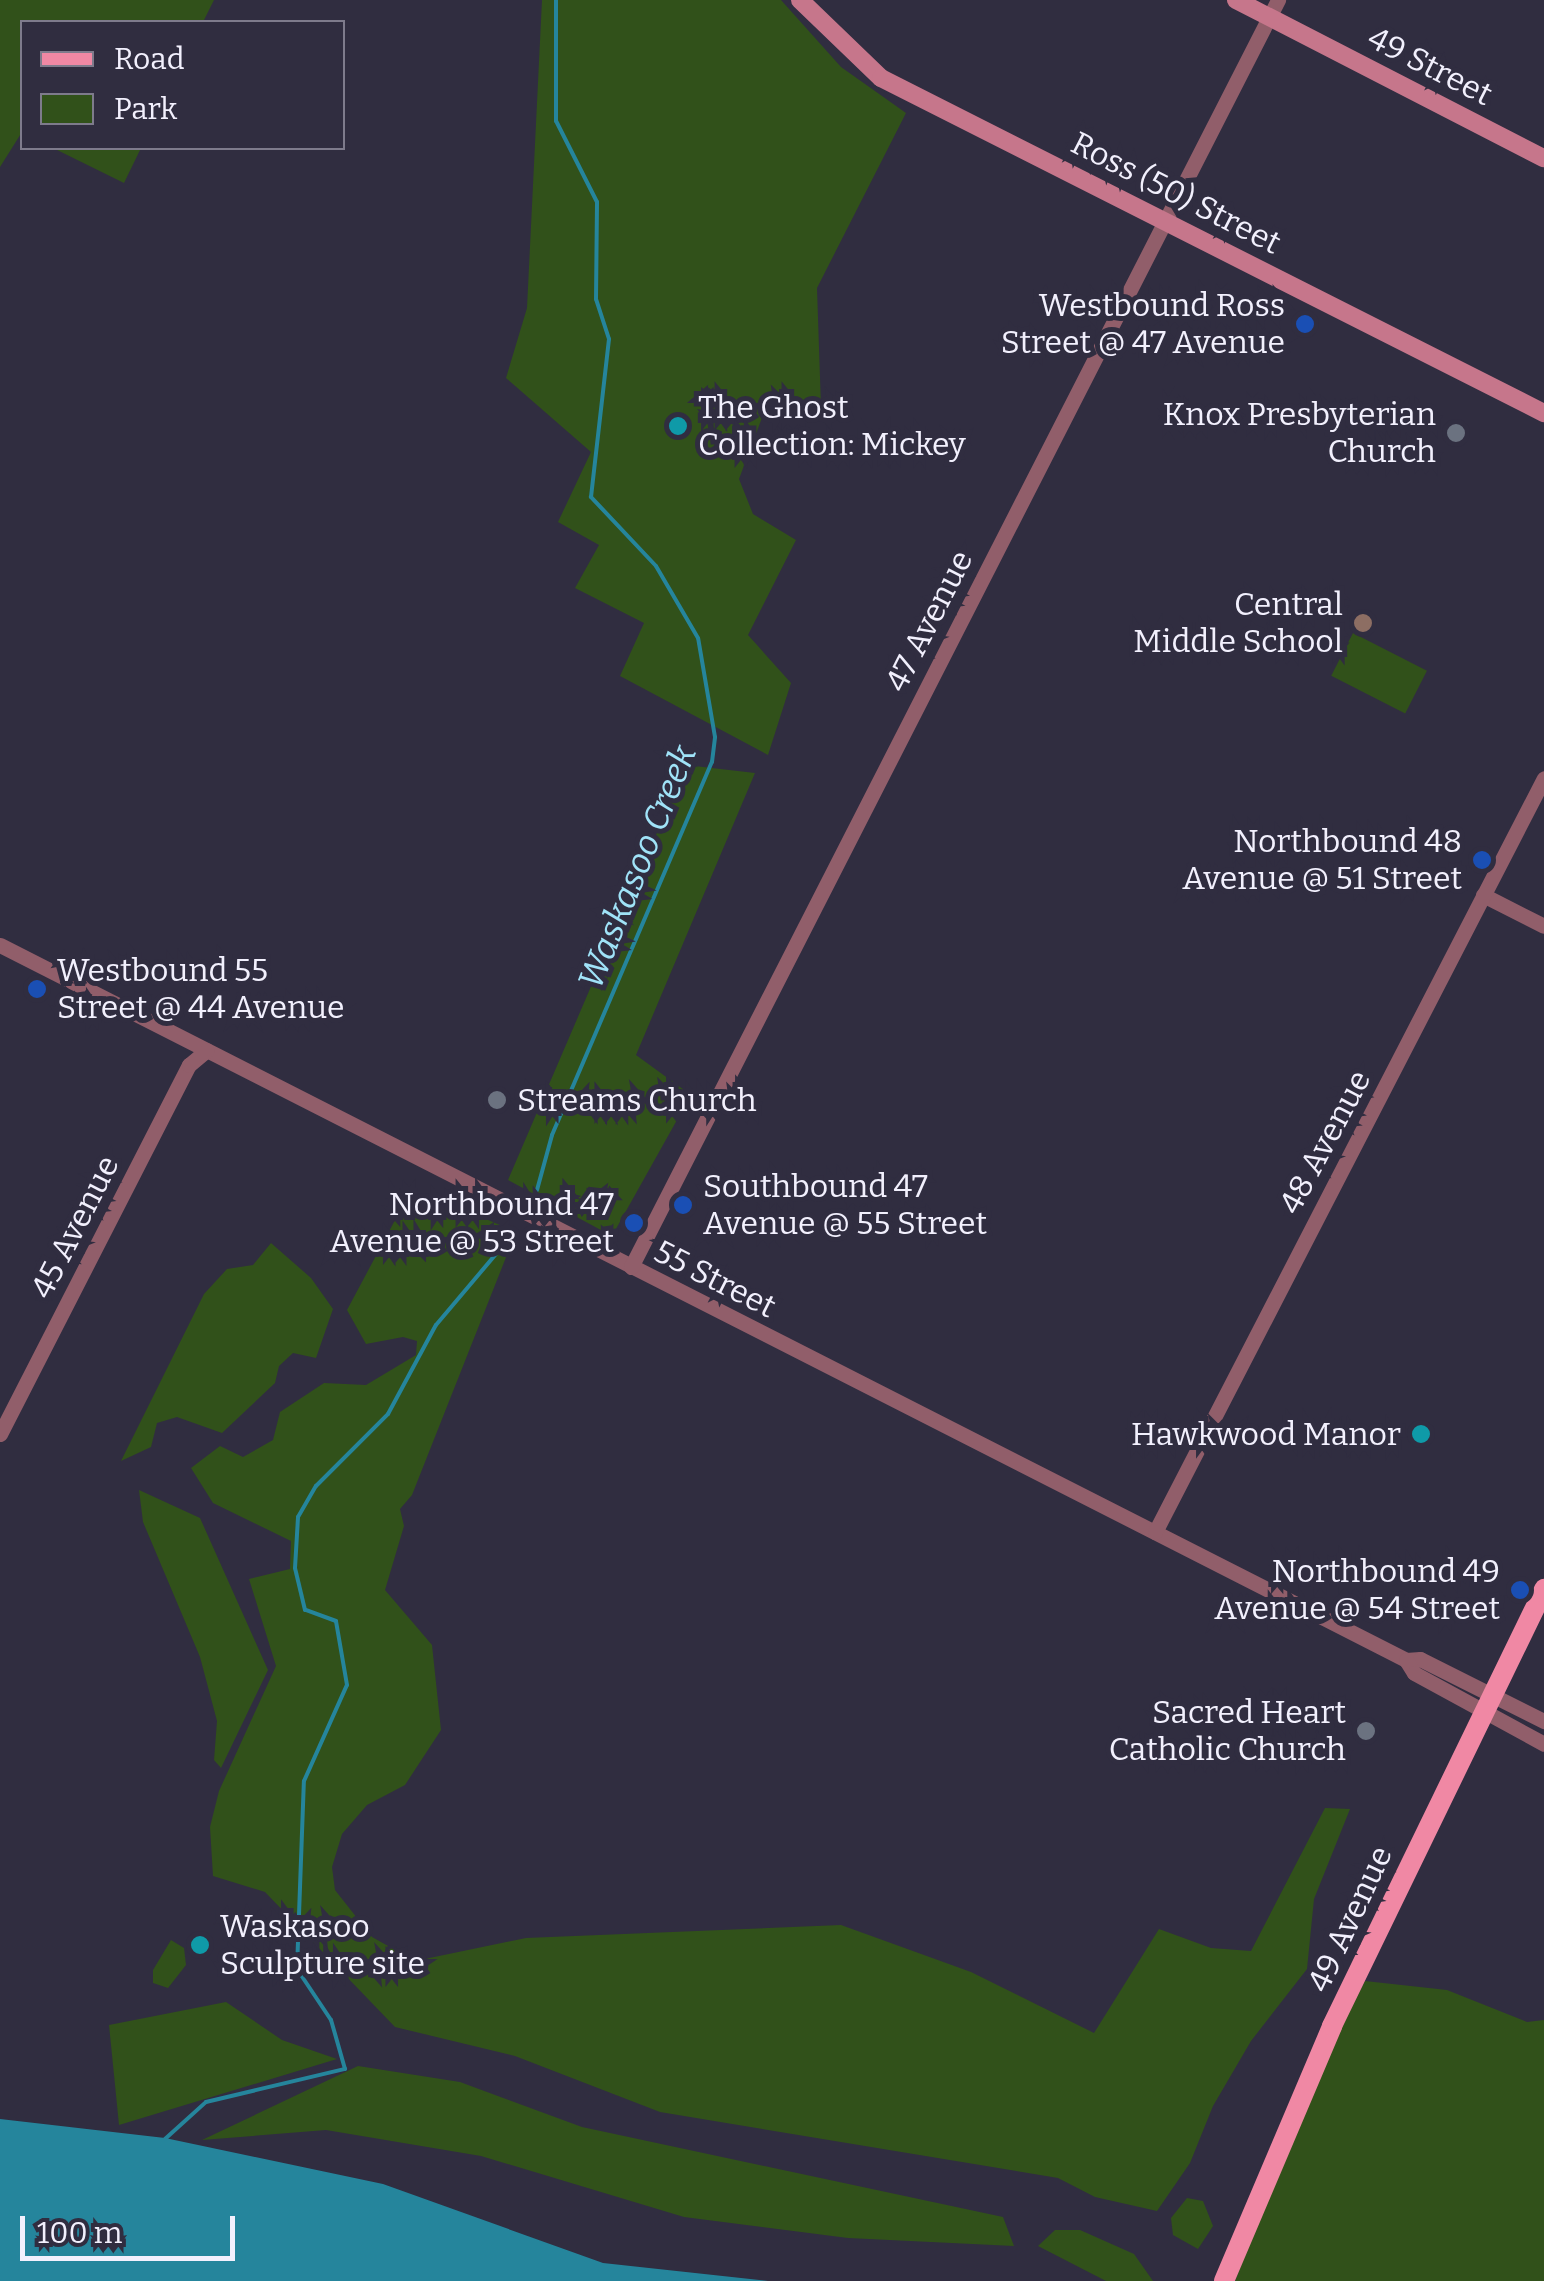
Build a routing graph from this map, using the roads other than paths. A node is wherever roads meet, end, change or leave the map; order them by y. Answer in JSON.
{"nodes":[{"id":1,"x":800,"y":0,"type":"edge"},
{"id":2,"x":1236,"y":0,"type":"edge"},
{"id":3,"x":1273,"y":8,"type":"edge"},
{"id":4,"x":1544,"y":158,"type":"edge"},
{"id":5,"x":1165,"y":221,"type":"junction"},
{"id":6,"x":1544,"y":414,"type":"edge"},
{"id":7,"x":1544,"y":778,"type":"edge"},
{"id":8,"x":1483,"y":895,"type":"junction"},
{"id":9,"x":1544,"y":926,"type":"edge"},
{"id":10,"x":0,"y":946,"type":"edge"},
{"id":11,"x":207,"y":1050,"type":"junction"},
{"id":12,"x":631,"y":1266,"type":"junction"},
{"id":13,"x":0,"y":1434,"type":"edge"},
{"id":14,"x":1155,"y":1532,"type":"junction"},
{"id":15,"x":1544,"y":1589,"type":"edge"},
{"id":16,"x":1486,"y":1703,"type":"junction"},
{"id":17,"x":1544,"y":1720,"type":"edge"},
{"id":18,"x":1544,"y":1744,"type":"edge"},
{"id":19,"x":1224,"y":2281,"type":"edge"}],
"edges":[{"from":1,"to":5,"type":"main road","name":"Ross (50) Street"},
{"from":2,"to":3,"type":"main road","name":"49 Street"},
{"from":3,"to":4,"type":"main road","name":"49 Street"},
{"from":3,"to":5,"type":"street","name":"47 Avenue"},
{"from":5,"to":6,"type":"main road","name":"Ross (50) Street"},
{"from":5,"to":12,"type":"street","name":"47 Avenue"},
{"from":7,"to":8,"type":"street","name":"48 Avenue"},
{"from":8,"to":9,"type":"street"},
{"from":8,"to":14,"type":"street","name":"48 Avenue"},
{"from":10,"to":11,"type":"street","name":"55 Street"},
{"from":11,"to":12,"type":"street","name":"55 Street"},
{"from":11,"to":13,"type":"street","name":"45 Avenue"},
{"from":12,"to":14,"type":"street","name":"55 Street"},
{"from":14,"to":16,"type":"street","name":"55 Street"},
{"from":15,"to":16,"type":"main road","name":"49 Avenue"},
{"from":16,"to":17,"type":"street","name":"55 Street"},
{"from":16,"to":18,"type":"street","name":"55 Street"},
{"from":16,"to":19,"type":"main road","name":"49 Avenue"}]}
